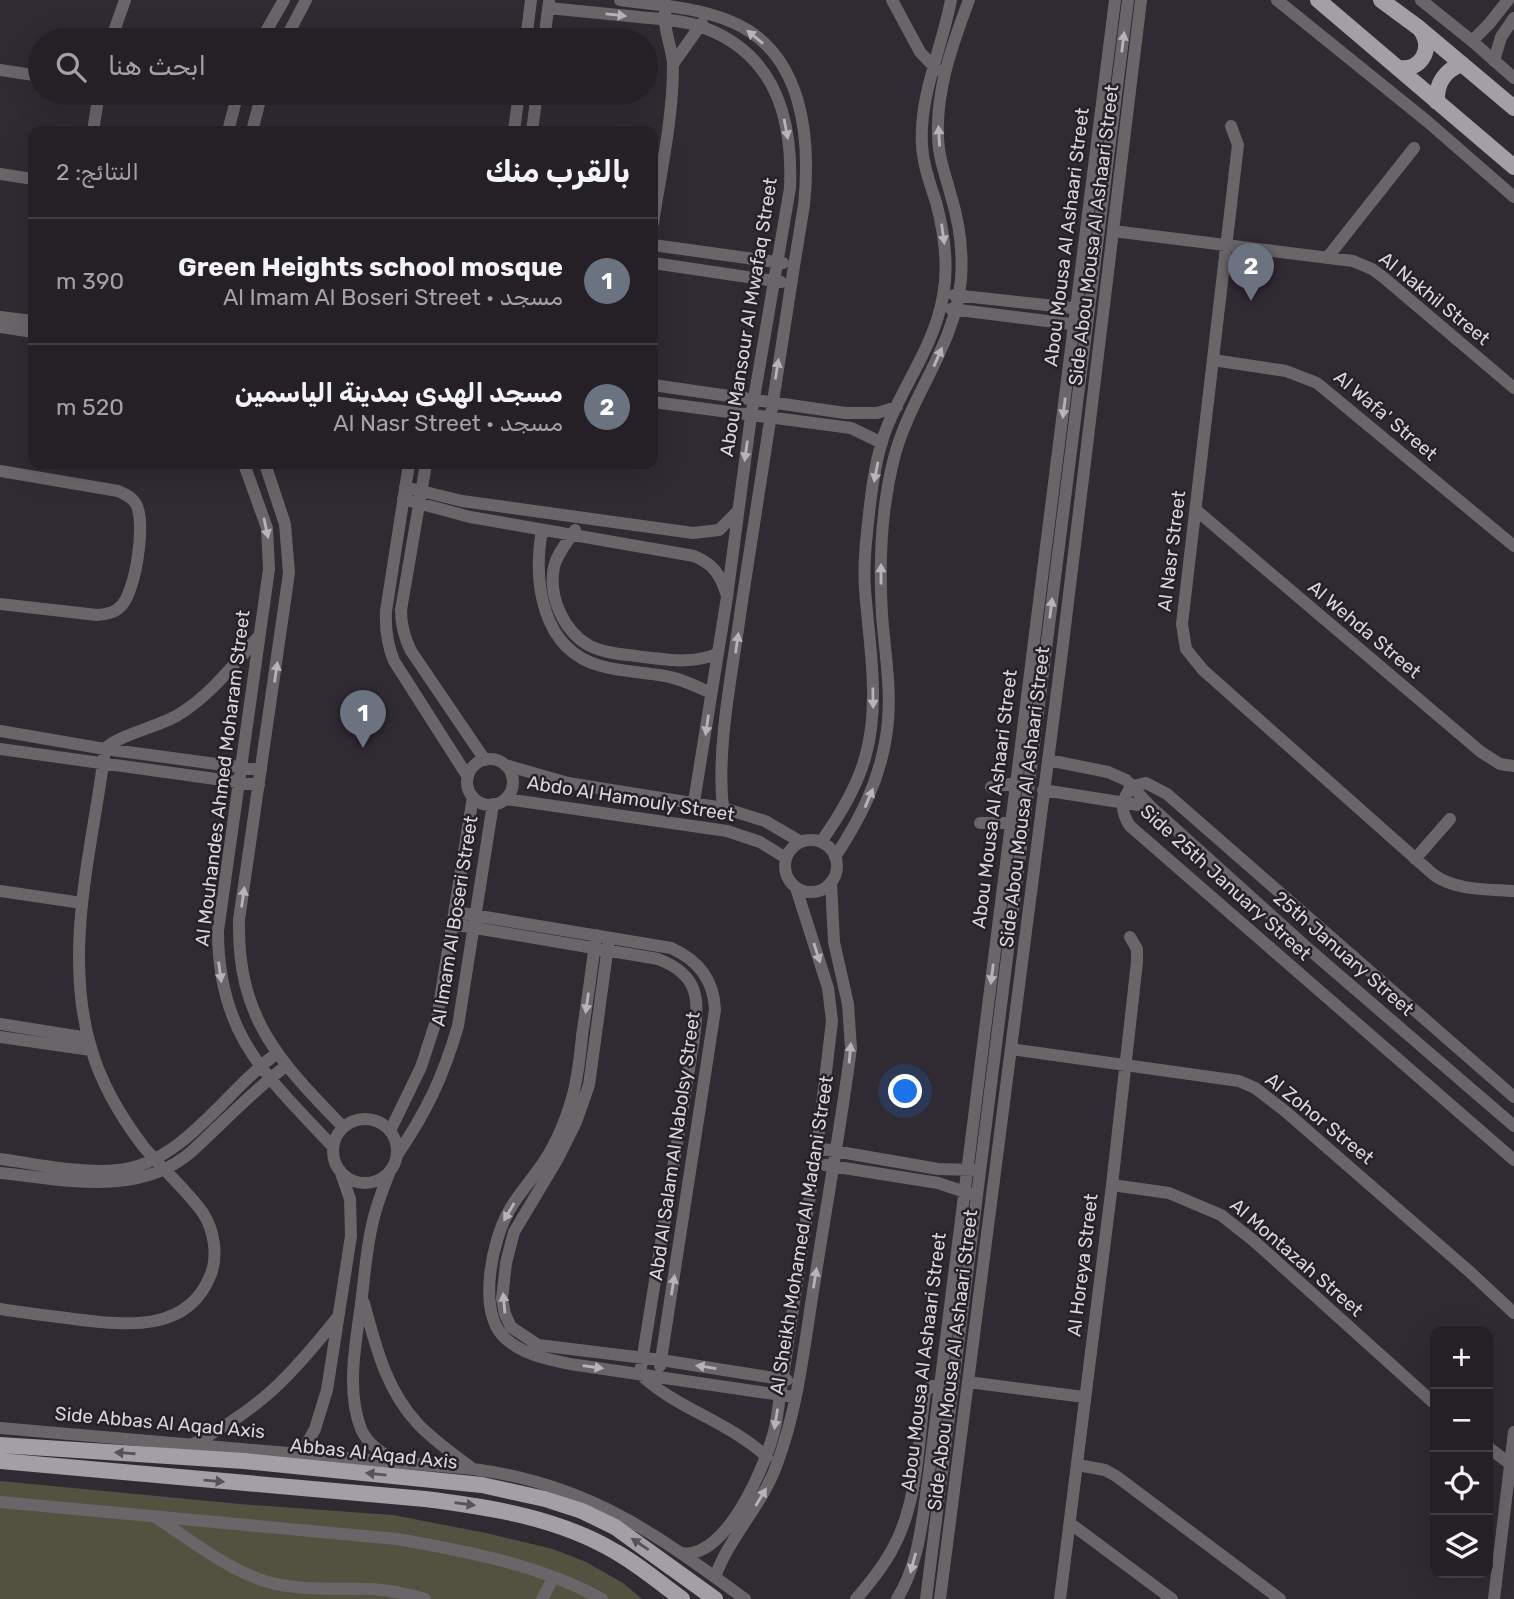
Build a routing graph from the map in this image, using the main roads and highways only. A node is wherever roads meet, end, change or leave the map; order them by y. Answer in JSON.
{"nodes":[{"id":1,"x":1318,"y":0,"type":"edge"},
{"id":2,"x":1381,"y":0,"type":"edge"},
{"id":3,"x":1419,"y":28,"type":"junction"},
{"id":4,"x":1462,"y":64,"type":"junction"},
{"id":5,"x":1398,"y":68,"type":"junction"},
{"id":6,"x":1437,"y":102,"type":"junction"},
{"id":7,"x":1514,"y":108,"type":"edge"},
{"id":8,"x":1514,"y":167,"type":"edge"},
{"id":9,"x":0,"y":1445,"type":"edge"},
{"id":10,"x":23,"y":1446,"type":"junction"},
{"id":11,"x":0,"y":1461,"type":"edge"},
{"id":12,"x":18,"y":1463,"type":"junction"},
{"id":13,"x":682,"y":1599,"type":"edge"},
{"id":14,"x":715,"y":1599,"type":"edge"}],
"edges":[{"from":1,"to":5,"type":"main road"},
{"from":2,"to":3,"type":"main road"},
{"from":3,"to":4,"type":"main road"},
{"from":3,"to":5,"type":"main road"},
{"from":4,"to":6,"type":"main road"},
{"from":4,"to":7,"type":"main road"},
{"from":5,"to":6,"type":"main road"},
{"from":6,"to":8,"type":"main road"},
{"from":9,"to":10,"type":"main road","name":"Abbas Al Aqad Axis"},
{"from":10,"to":12,"type":"main road"},
{"from":14,"to":10,"type":"main road","name":"Abbas Al Aqad Axis","one_way":true},
{"from":11,"to":12,"type":"main road"},
{"from":12,"to":13,"type":"main road","one_way":true}]}
